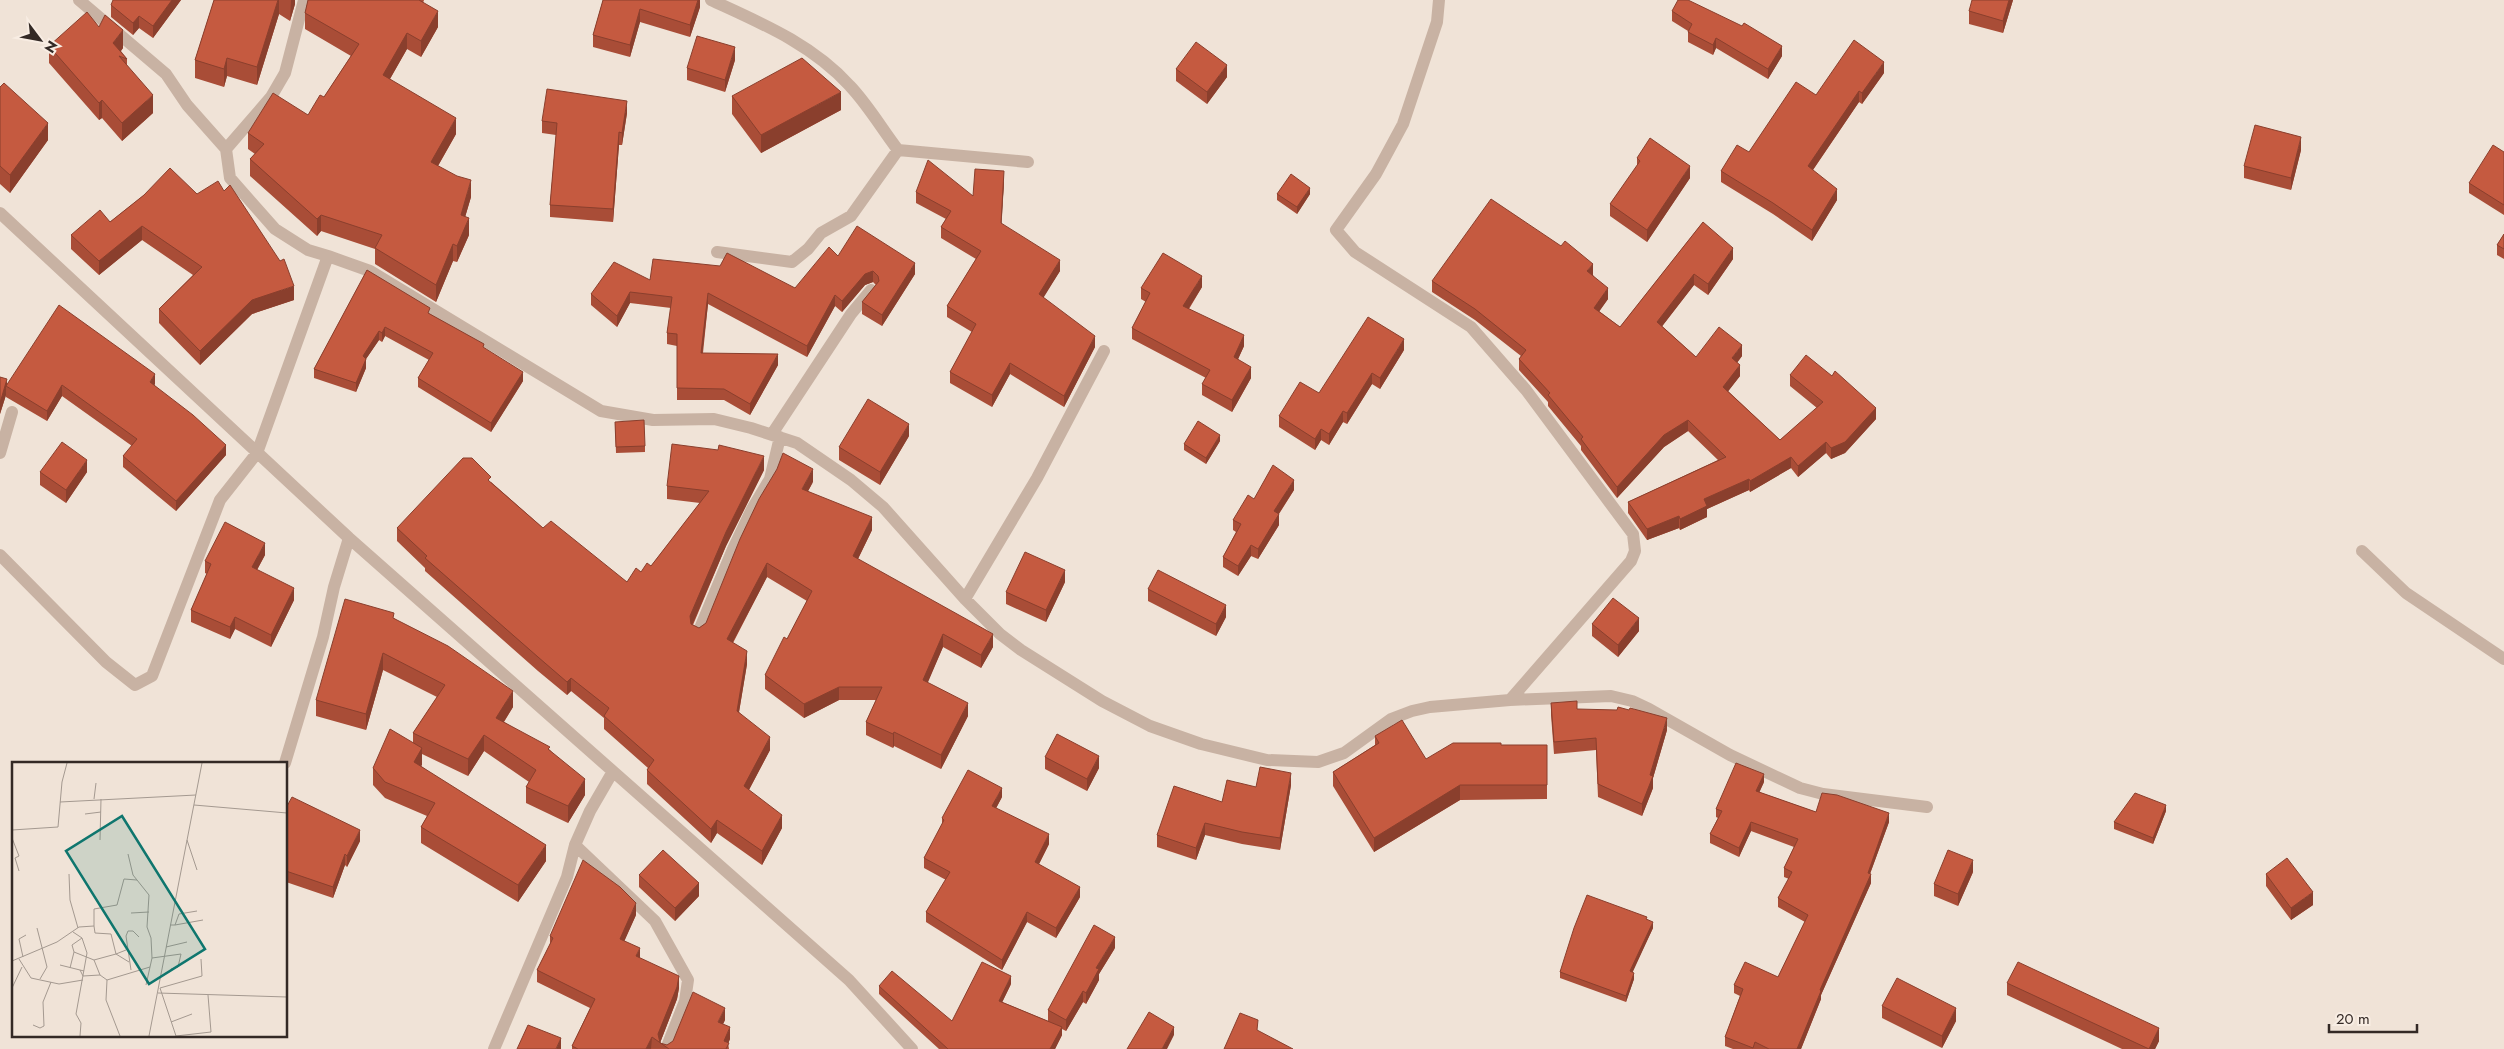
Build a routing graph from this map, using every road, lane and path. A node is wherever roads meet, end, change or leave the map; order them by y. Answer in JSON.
{"nodes":[{"id":1,"x":79,"y":0,"type":"edge"},
{"id":2,"x":304,"y":0,"type":"edge"},
{"id":3,"x":711,"y":0,"type":"edge"},
{"id":4,"x":1440,"y":0,"type":"edge"},
{"id":5,"x":226,"y":149,"type":"junction"},
{"id":6,"x":898,"y":150,"type":"junction"},
{"id":7,"x":1028,"y":162,"type":"dead end"},
{"id":8,"x":0,"y":213,"type":"edge"},
{"id":9,"x":716,"y":252,"type":"dead end"},
{"id":10,"x":328,"y":256,"type":"junction"},
{"id":11,"x":871,"y":290,"type":"edge"},
{"id":12,"x":1104,"y":351,"type":"dead end"},
{"id":13,"x":12,"y":412,"type":"dead end"},
{"id":14,"x":776,"y":436,"type":"junction"},
{"id":15,"x":0,"y":452,"type":"edge"},
{"id":16,"x":257,"y":453,"type":"junction"},
{"id":17,"x":349,"y":538,"type":"junction"},
{"id":18,"x":2362,"y":551,"type":"dead end"},
{"id":19,"x":0,"y":555,"type":"edge"},
{"id":20,"x":965,"y":599,"type":"junction"},
{"id":21,"x":698,"y":633,"type":"edge"},
{"id":22,"x":2504,"y":659,"type":"edge"},
{"id":23,"x":1510,"y":700,"type":"junction"},
{"id":24,"x":285,"y":762,"type":"edge"},
{"id":25,"x":612,"y":773,"type":"junction"},
{"id":26,"x":1926,"y":807,"type":"dead end"},
{"id":27,"x":575,"y":845,"type":"junction"},
{"id":28,"x":494,"y":1049,"type":"edge"},
{"id":29,"x":666,"y":1049,"type":"edge"},
{"id":30,"x":912,"y":1049,"type":"edge"}],
"edges":[{"from":1,"to":5,"type":"street"},
{"from":2,"to":5,"type":"street"},
{"from":3,"to":6,"type":"street"},
{"from":4,"to":23,"type":"street"},
{"from":5,"to":10,"type":"street"},
{"from":6,"to":7,"type":"street"},
{"from":6,"to":9,"type":"street"},
{"from":8,"to":16,"type":"street"},
{"from":10,"to":14,"type":"street"},
{"from":10,"to":16,"type":"street"},
{"from":11,"to":14,"type":"street"},
{"from":12,"to":20,"type":"street"},
{"from":13,"to":15,"type":"street"},
{"from":14,"to":20,"type":"street"},
{"from":14,"to":21,"type":"street"},
{"from":16,"to":17,"type":"street"},
{"from":16,"to":19,"type":"street"},
{"from":17,"to":24,"type":"street"},
{"from":17,"to":25,"type":"street"},
{"from":18,"to":22,"type":"street"},
{"from":20,"to":23,"type":"street"},
{"from":23,"to":26,"type":"street"},
{"from":25,"to":27,"type":"street"},
{"from":25,"to":30,"type":"street"},
{"from":27,"to":28,"type":"street"},
{"from":27,"to":29,"type":"street"}]}
